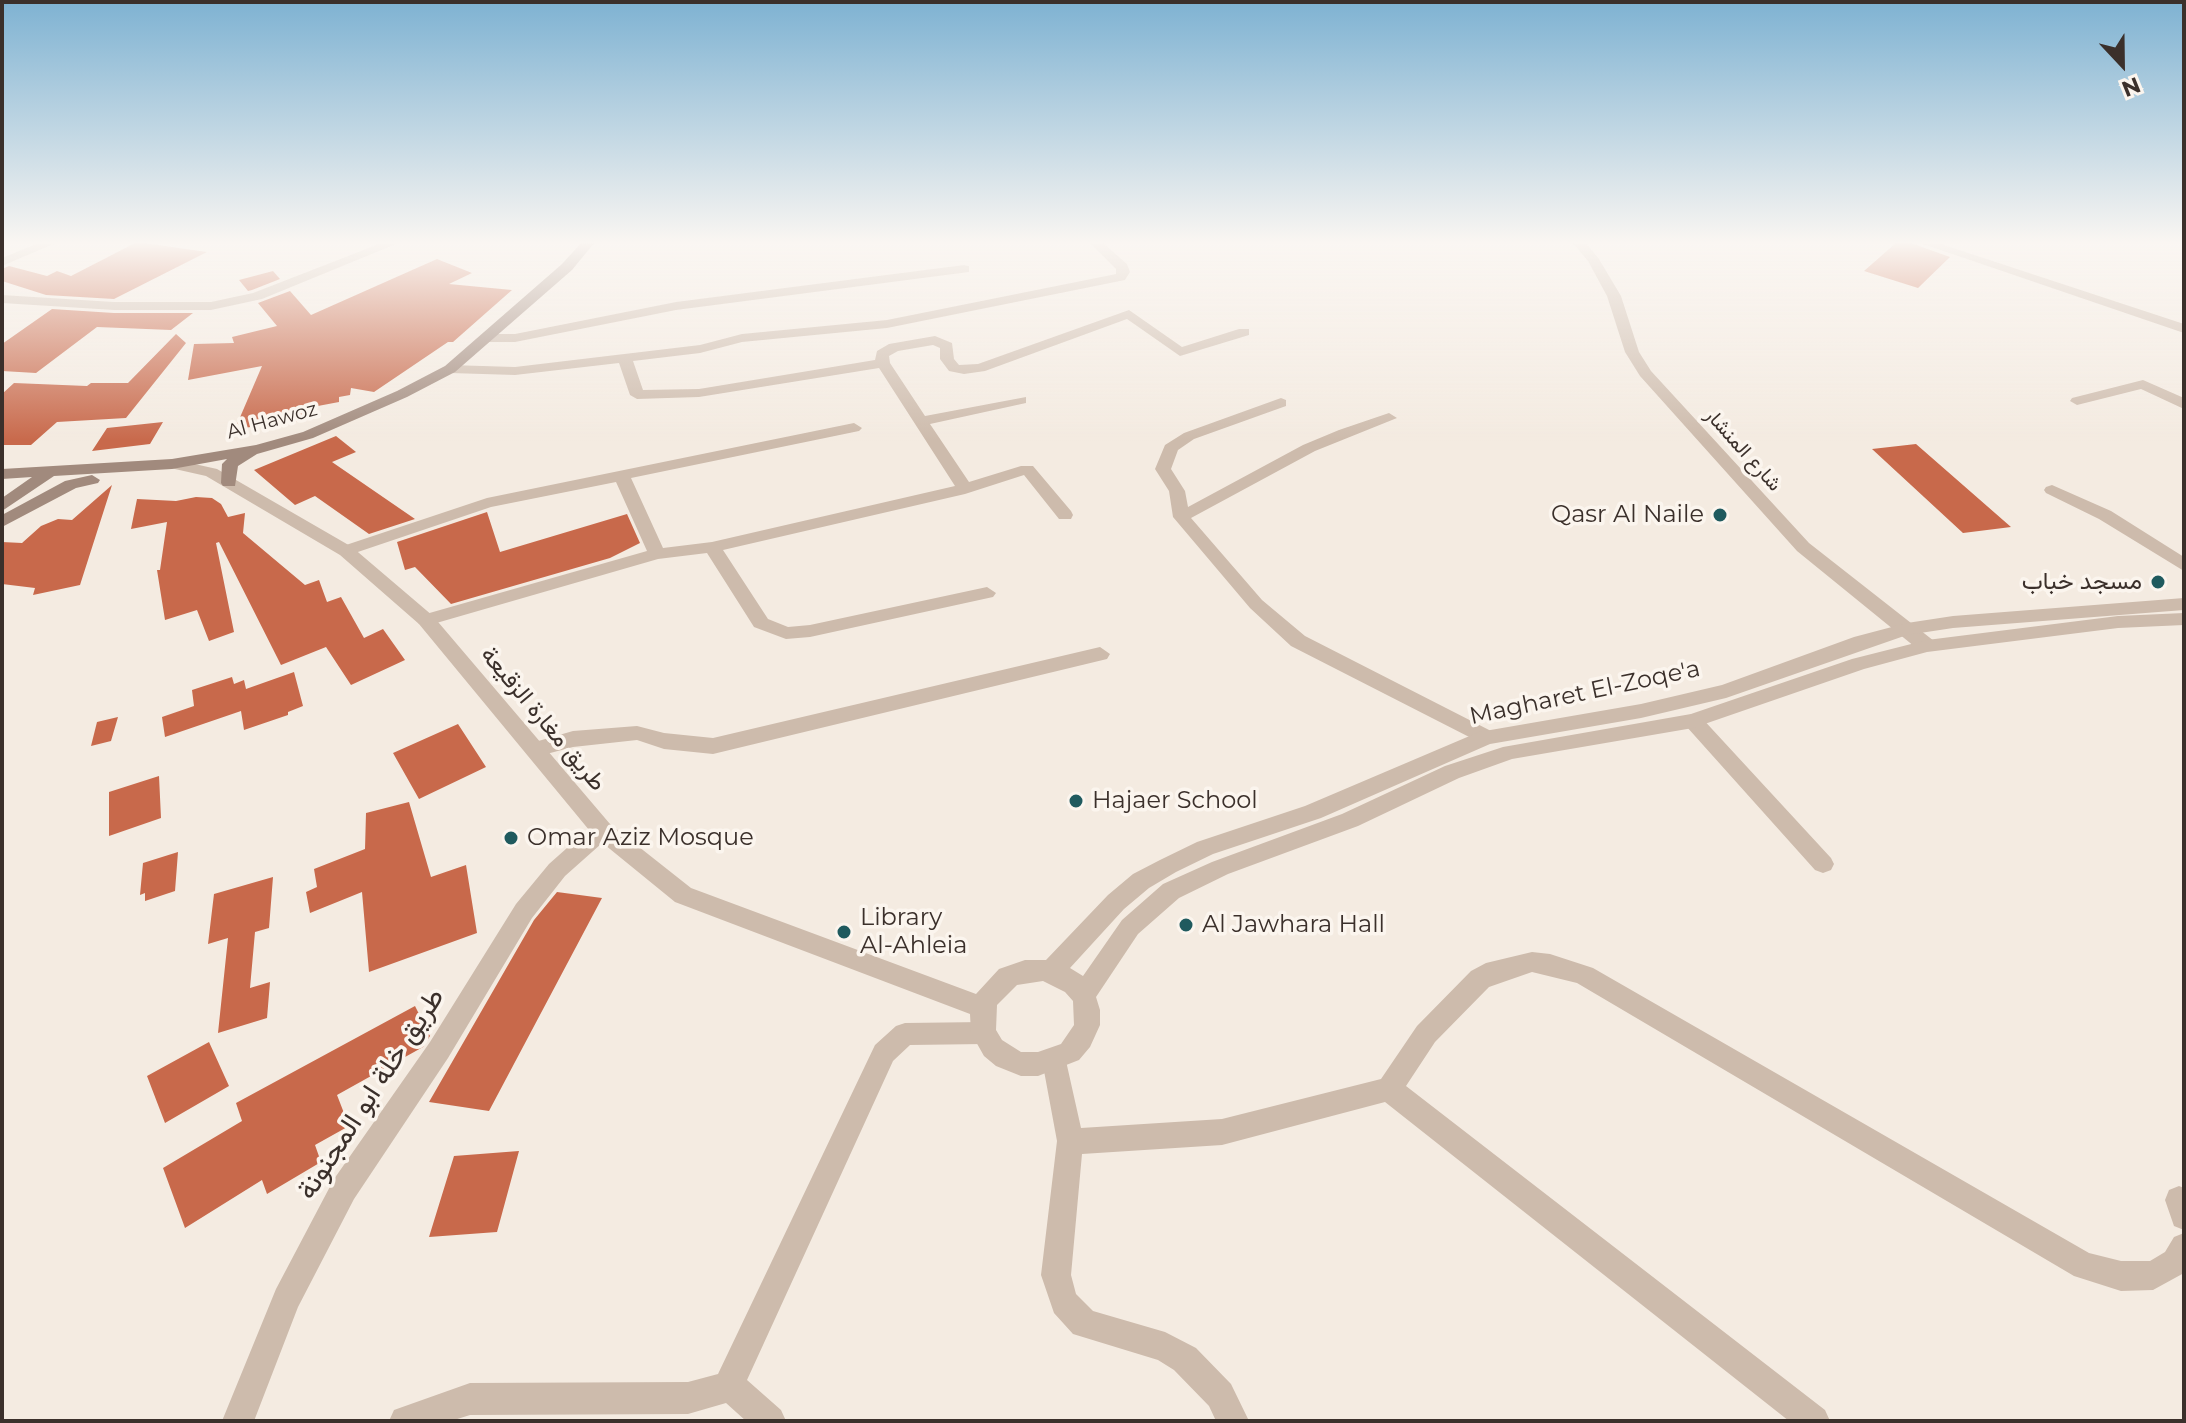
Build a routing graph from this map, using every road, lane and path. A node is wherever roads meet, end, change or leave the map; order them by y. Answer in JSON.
{"nodes":[{"id":1,"x":520,"y":308,"type":"edge"},
{"id":2,"x":664,"y":308,"type":"edge"},
{"id":3,"x":964,"y":308,"type":"edge"},
{"id":4,"x":1618,"y":308,"type":"edge"},
{"id":5,"x":2122,"y":308,"type":"edge"},
{"id":6,"x":2184,"y":329,"type":"edge"},
{"id":7,"x":1244,"y":332,"type":"dead end"},
{"id":8,"x":486,"y":338,"type":"junction"},
{"id":9,"x":624,"y":356,"type":"junction"},
{"id":10,"x":883,"y":363,"type":"junction"},
{"id":11,"x":450,"y":369,"type":"junction"},
{"id":12,"x":1021,"y":400,"type":"dead end"},
{"id":13,"x":2077,"y":401,"type":"dead end"},
{"id":14,"x":1281,"y":403,"type":"dead end"},
{"id":15,"x":2184,"y":404,"type":"edge"},
{"id":16,"x":1389,"y":418,"type":"dead end"},
{"id":17,"x":923,"y":421,"type":"junction"},
{"id":18,"x":854,"y":428,"type":"dead end"},
{"id":19,"x":257,"y":449,"type":"junction"},
{"id":20,"x":172,"y":464,"type":"junction"},
{"id":21,"x":2,"y":474,"type":"edge"},
{"id":22,"x":47,"y":474,"type":"junction"},
{"id":23,"x":621,"y":475,"type":"junction"},
{"id":24,"x":229,"y":483,"type":"junction"},
{"id":25,"x":965,"y":489,"type":"junction"},
{"id":26,"x":2052,"y":490,"type":"dead end"},
{"id":27,"x":2,"y":506,"type":"edge"},
{"id":28,"x":1065,"y":515,"type":"dead end"},
{"id":29,"x":1181,"y":517,"type":"junction"},
{"id":30,"x":2,"y":522,"type":"edge"},
{"id":31,"x":712,"y":547,"type":"junction"},
{"id":32,"x":346,"y":551,"type":"junction"},
{"id":33,"x":657,"y":554,"type":"junction"},
{"id":34,"x":2184,"y":565,"type":"edge"},
{"id":35,"x":987,"y":593,"type":"dead end"},
{"id":36,"x":2184,"y":604,"type":"edge"},
{"id":37,"x":2184,"y":619,"type":"edge"},
{"id":38,"x":426,"y":620,"type":"junction"},
{"id":39,"x":1907,"y":629,"type":"junction"},
{"id":40,"x":1927,"y":646,"type":"junction"},
{"id":41,"x":1100,"y":654,"type":"dead end"},
{"id":42,"x":1693,"y":721,"type":"junction"},
{"id":43,"x":1486,"y":737,"type":"junction"},
{"id":44,"x":535,"y":749,"type":"junction"},
{"id":45,"x":602,"y":830,"type":"junction"},
{"id":46,"x":1823,"y":864,"type":"dead end"},
{"id":47,"x":1051,"y":972,"type":"junction"},
{"id":48,"x":1083,"y":996,"type":"junction"},
{"id":49,"x":984,"y":1021,"type":"junction"},
{"id":50,"x":1055,"y":1060,"type":"junction"},
{"id":51,"x":1389,"y":1089,"type":"junction"},
{"id":52,"x":1070,"y":1141,"type":"junction"},
{"id":53,"x":2184,"y":1247,"type":"edge"},
{"id":54,"x":729,"y":1385,"type":"junction"},
{"id":55,"x":238,"y":1421,"type":"edge"},
{"id":56,"x":405,"y":1421,"type":"edge"},
{"id":57,"x":770,"y":1421,"type":"edge"},
{"id":58,"x":1233,"y":1421,"type":"edge"},
{"id":59,"x":1814,"y":1421,"type":"edge"}],
"edges":[{"from":1,"to":8,"type":"main road","name":"Al Hawoz"},
{"from":2,"to":8,"type":"street"},
{"from":3,"to":9,"type":"street"},
{"from":4,"to":39,"type":"street","name":"شارع المنشار"},
{"from":5,"to":6,"type":"street"},
{"from":7,"to":10,"type":"street"},
{"from":8,"to":11,"type":"main road","name":"Al Hawoz"},
{"from":9,"to":10,"type":"street"},
{"from":9,"to":11,"type":"street"},
{"from":10,"to":17,"type":"street"},
{"from":11,"to":19,"type":"main road","name":"Al Hawoz"},
{"from":12,"to":17,"type":"street"},
{"from":13,"to":15,"type":"street"},
{"from":14,"to":29,"type":"street"},
{"from":16,"to":29,"type":"street"},
{"from":17,"to":25,"type":"street"},
{"from":18,"to":23,"type":"street"},
{"from":19,"to":20,"type":"main road","name":"Al Hawoz"},
{"from":19,"to":24,"type":"main road"},
{"from":20,"to":22,"type":"main road","name":"Al Hawoz"},
{"from":20,"to":24,"type":"street","name":"طريق مغارة الزقيعة"},
{"from":20,"to":30,"type":"main road"},
{"from":21,"to":22,"type":"main road","name":"Al Hawoz"},
{"from":22,"to":27,"type":"main road"},
{"from":23,"to":32,"type":"street"},
{"from":23,"to":33,"type":"street"},
{"from":24,"to":32,"type":"street","name":"طريق مغارة الزقيعة"},
{"from":25,"to":28,"type":"street"},
{"from":25,"to":31,"type":"street"},
{"from":26,"to":34,"type":"street"},
{"from":29,"to":43,"type":"street"},
{"from":31,"to":33,"type":"street"},
{"from":31,"to":35,"type":"street"},
{"from":32,"to":38,"type":"street","name":"طريق مغارة الزقيعة"},
{"from":33,"to":38,"type":"street"},
{"from":36,"to":39,"type":"street","name":"Magharet El-Zoqe'a"},
{"from":37,"to":40,"type":"street","name":"Magharet El-Zoqe'a"},
{"from":38,"to":44,"type":"street","name":"طريق مغارة الزقيعة"},
{"from":39,"to":40,"type":"street","name":"شارع المنشار"},
{"from":39,"to":43,"type":"street","name":"Magharet El-Zoqe'a"},
{"from":40,"to":42,"type":"street","name":"Magharet El-Zoqe'a"},
{"from":41,"to":44,"type":"street"},
{"from":42,"to":46,"type":"street"},
{"from":42,"to":48,"type":"street","name":"Magharet El-Zoqe'a"},
{"from":43,"to":47,"type":"street","name":"Magharet El-Zoqe'a"},
{"from":44,"to":45,"type":"street","name":"طريق مغارة الزقيعة"},
{"from":45,"to":49,"type":"street","name":"طريق مغارة الزقيعة"},
{"from":45,"to":55,"type":"street","name":"طريق خلة ابو المجنونة"},
{"from":47,"to":48,"type":"street"},
{"from":47,"to":49,"type":"street"},
{"from":48,"to":50,"type":"street"},
{"from":49,"to":50,"type":"street"},
{"from":49,"to":54,"type":"street"},
{"from":50,"to":52,"type":"street"},
{"from":51,"to":52,"type":"street"},
{"from":51,"to":53,"type":"street"},
{"from":51,"to":59,"type":"street"},
{"from":52,"to":58,"type":"street"},
{"from":54,"to":56,"type":"street"},
{"from":54,"to":57,"type":"street"}]}
